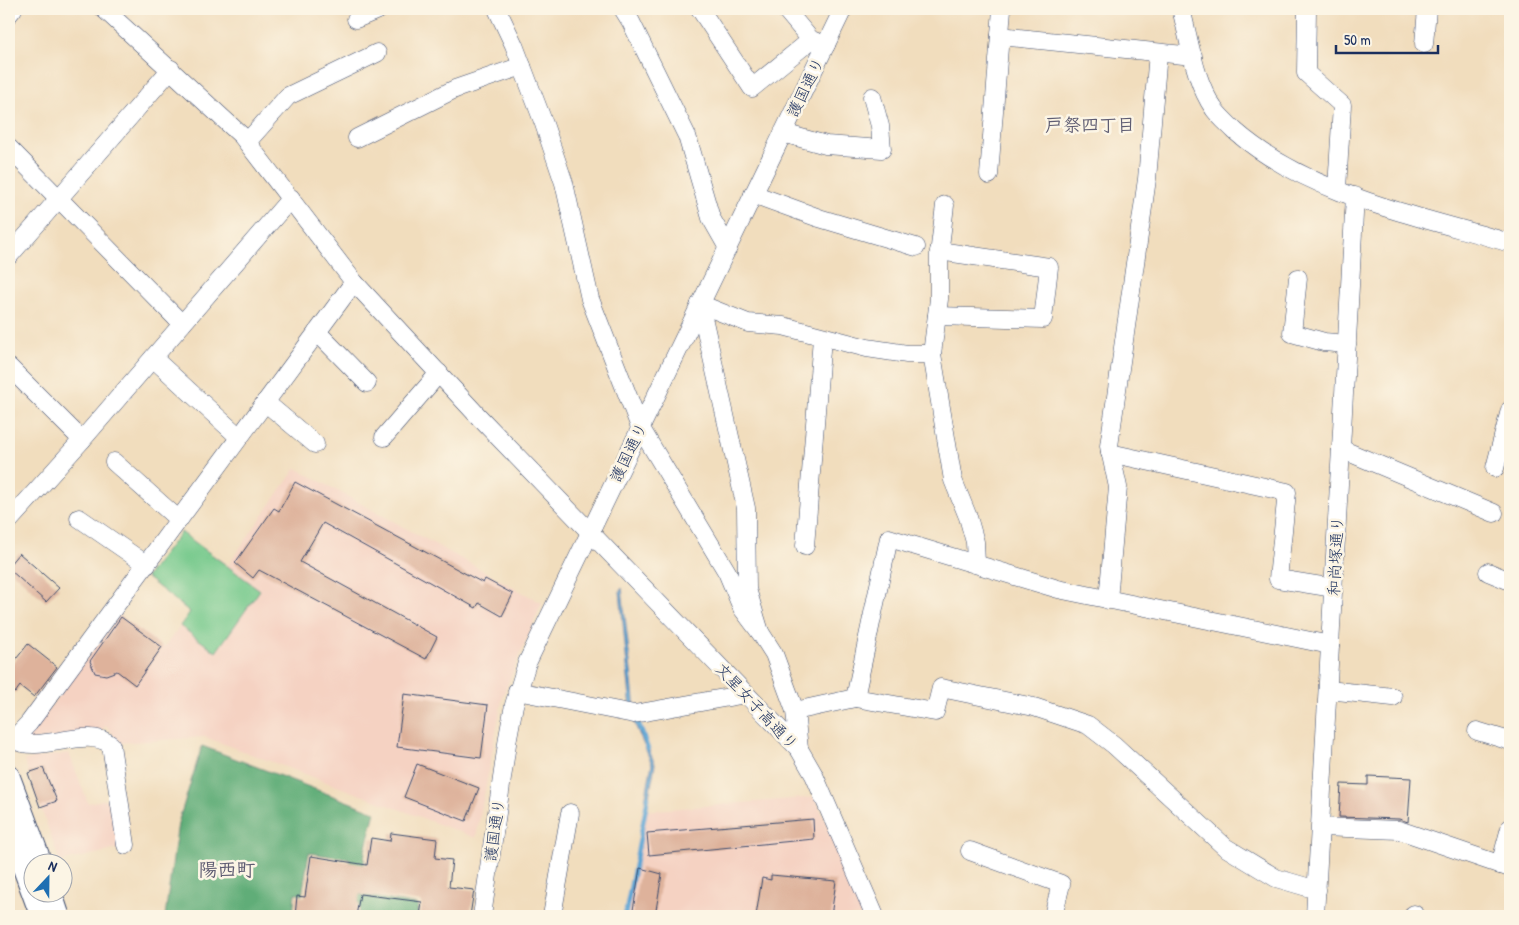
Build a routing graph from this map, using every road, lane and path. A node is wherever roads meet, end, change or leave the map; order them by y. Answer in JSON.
{"nodes":[{"id":1,"x":13,"y":9,"type":"edge"},
{"id":2,"x":104,"y":9,"type":"edge"},
{"id":3,"x":380,"y":9,"type":"edge"},
{"id":4,"x":497,"y":9,"type":"edge"},
{"id":5,"x":623,"y":9,"type":"edge"},
{"id":6,"x":700,"y":9,"type":"edge"},
{"id":7,"x":785,"y":9,"type":"edge"},
{"id":8,"x":843,"y":9,"type":"edge"},
{"id":9,"x":1002,"y":9,"type":"edge"},
{"id":10,"x":1181,"y":9,"type":"edge"},
{"id":11,"x":1307,"y":9,"type":"edge"},
{"id":12,"x":1427,"y":9,"type":"edge"},
{"id":13,"x":9,"y":14,"type":"edge"},
{"id":14,"x":356,"y":18,"type":"dead end"},
{"id":15,"x":1000,"y":36,"type":"junction"},
{"id":16,"x":818,"y":42,"type":"junction"},
{"id":17,"x":1424,"y":44,"type":"dead end"},
{"id":18,"x":377,"y":53,"type":"dead end"},
{"id":19,"x":1158,"y":53,"type":"junction"},
{"id":20,"x":1193,"y":56,"type":"junction"},
{"id":21,"x":522,"y":66,"type":"junction"},
{"id":22,"x":171,"y":69,"type":"junction"},
{"id":23,"x":872,"y":97,"type":"dead end"},
{"id":24,"x":783,"y":133,"type":"junction"},
{"id":25,"x":357,"y":138,"type":"dead end"},
{"id":26,"x":247,"y":142,"type":"junction"},
{"id":27,"x":9,"y":148,"type":"edge"},
{"id":28,"x":989,"y":175,"type":"dead end"},
{"id":29,"x":1337,"y":189,"type":"junction"},
{"id":30,"x":753,"y":194,"type":"junction"},
{"id":31,"x":1355,"y":196,"type":"junction"},
{"id":32,"x":59,"y":198,"type":"junction"},
{"id":33,"x":291,"y":198,"type":"junction"},
{"id":34,"x":945,"y":205,"type":"dead end"},
{"id":35,"x":1510,"y":240,"type":"edge"},
{"id":36,"x":916,"y":247,"type":"dead end"},
{"id":37,"x":728,"y":248,"type":"junction"},
{"id":38,"x":939,"y":251,"type":"junction"},
{"id":39,"x":9,"y":256,"type":"edge"},
{"id":40,"x":1298,"y":278,"type":"dead end"},
{"id":41,"x":354,"y":282,"type":"junction"},
{"id":42,"x":700,"y":304,"type":"junction"},
{"id":43,"x":937,"y":316,"type":"junction"},
{"id":44,"x":182,"y":324,"type":"junction"},
{"id":45,"x":317,"y":332,"type":"junction"},
{"id":46,"x":822,"y":338,"type":"junction"},
{"id":47,"x":1347,"y":344,"type":"junction"},
{"id":48,"x":932,"y":354,"type":"junction"},
{"id":49,"x":153,"y":358,"type":"junction"},
{"id":50,"x":9,"y":367,"type":"edge"},
{"id":51,"x":439,"y":373,"type":"junction"},
{"id":52,"x":367,"y":382,"type":"dead end"},
{"id":53,"x":265,"y":402,"type":"junction"},
{"id":54,"x":1510,"y":410,"type":"edge"},
{"id":55,"x":640,"y":427,"type":"junction"},
{"id":56,"x":239,"y":437,"type":"junction"},
{"id":57,"x":384,"y":437,"type":"dead end"},
{"id":58,"x":82,"y":440,"type":"junction"},
{"id":59,"x":315,"y":444,"type":"dead end"},
{"id":60,"x":1341,"y":449,"type":"junction"},
{"id":61,"x":1110,"y":453,"type":"junction"},
{"id":62,"x":114,"y":462,"type":"dead end"},
{"id":63,"x":1495,"y":468,"type":"dead end"},
{"id":64,"x":1494,"y":513,"type":"dead end"},
{"id":65,"x":79,"y":518,"type":"dead end"},
{"id":66,"x":179,"y":520,"type":"junction"},
{"id":67,"x":9,"y":521,"type":"edge"},
{"id":68,"x":590,"y":530,"type":"junction"},
{"id":69,"x":805,"y":546,"type":"dead end"},
{"id":70,"x":976,"y":564,"type":"junction"},
{"id":71,"x":147,"y":565,"type":"junction"},
{"id":72,"x":1488,"y":572,"type":"dead end"},
{"id":73,"x":1510,"y":581,"type":"edge"},
{"id":74,"x":1334,"y":588,"type":"junction"},
{"id":75,"x":1108,"y":600,"type":"junction"},
{"id":76,"x":760,"y":632,"type":"junction"},
{"id":77,"x":1330,"y":646,"type":"junction"},
{"id":78,"x":1328,"y":690,"type":"junction"},
{"id":79,"x":518,"y":691,"type":"junction"},
{"id":80,"x":746,"y":694,"type":"junction"},
{"id":81,"x":1393,"y":697,"type":"dead end"},
{"id":82,"x":854,"y":698,"type":"junction"},
{"id":83,"x":795,"y":711,"type":"junction"},
{"id":84,"x":1477,"y":731,"type":"dead end"},
{"id":85,"x":1510,"y":741,"type":"edge"},
{"id":86,"x":11,"y":742,"type":"edge"},
{"id":87,"x":799,"y":749,"type":"junction"},
{"id":88,"x":9,"y":776,"type":"edge"},
{"id":89,"x":570,"y":813,"type":"dead end"},
{"id":90,"x":1321,"y":827,"type":"junction"},
{"id":91,"x":1510,"y":828,"type":"edge"},
{"id":92,"x":9,"y":829,"type":"edge"},
{"id":93,"x":126,"y":845,"type":"dead end"},
{"id":94,"x":970,"y":851,"type":"dead end"},
{"id":95,"x":37,"y":852,"type":"edge"},
{"id":96,"x":1505,"y":866,"type":"edge"},
{"id":97,"x":1317,"y":890,"type":"junction"},
{"id":98,"x":54,"y":902,"type":"edge"},
{"id":99,"x":41,"y":916,"type":"edge"},
{"id":100,"x":59,"y":916,"type":"edge"},
{"id":101,"x":482,"y":916,"type":"edge"},
{"id":102,"x":552,"y":916,"type":"edge"},
{"id":103,"x":874,"y":916,"type":"edge"},
{"id":104,"x":1053,"y":916,"type":"edge"},
{"id":105,"x":1315,"y":916,"type":"edge"}],
"edges":[{"from":1,"to":13,"type":"street"},
{"from":2,"to":22,"type":"street","name":"文星女子高通り"},
{"from":3,"to":14,"type":"street"},
{"from":4,"to":21,"type":"street"},
{"from":5,"to":37,"type":"street"},
{"from":6,"to":16,"type":"street"},
{"from":7,"to":16,"type":"street"},
{"from":8,"to":16,"type":"street","name":"護国通り"},
{"from":9,"to":15,"type":"street"},
{"from":10,"to":20,"type":"street"},
{"from":11,"to":29,"type":"street"},
{"from":12,"to":17,"type":"street"},
{"from":15,"to":19,"type":"street"},
{"from":15,"to":28,"type":"street"},
{"from":16,"to":24,"type":"street","name":"護国通り"},
{"from":18,"to":26,"type":"street"},
{"from":19,"to":20,"type":"street"},
{"from":19,"to":61,"type":"street"},
{"from":20,"to":29,"type":"street"},
{"from":21,"to":25,"type":"street"},
{"from":21,"to":55,"type":"street"},
{"from":22,"to":26,"type":"street","name":"文星女子高通り"},
{"from":22,"to":32,"type":"street"},
{"from":23,"to":24,"type":"street"},
{"from":24,"to":30,"type":"street","name":"護国通り"},
{"from":26,"to":33,"type":"street","name":"文星女子高通り"},
{"from":27,"to":32,"type":"street"},
{"from":29,"to":31,"type":"street"},
{"from":30,"to":36,"type":"street"},
{"from":30,"to":37,"type":"street","name":"護国通り"},
{"from":31,"to":35,"type":"street"},
{"from":31,"to":47,"type":"street","name":"和尚塚通り"},
{"from":32,"to":39,"type":"street"},
{"from":32,"to":44,"type":"street"},
{"from":33,"to":41,"type":"street","name":"文星女子高通り"},
{"from":33,"to":44,"type":"street"},
{"from":34,"to":38,"type":"street"},
{"from":37,"to":42,"type":"street","name":"護国通り"},
{"from":38,"to":43,"type":"street"},
{"from":38,"to":43,"type":"street"},
{"from":40,"to":47,"type":"street"},
{"from":41,"to":45,"type":"street"},
{"from":41,"to":51,"type":"street","name":"文星女子高通り"},
{"from":42,"to":46,"type":"street"},
{"from":42,"to":55,"type":"street","name":"護国通り"},
{"from":42,"to":76,"type":"street"},
{"from":43,"to":48,"type":"street"},
{"from":44,"to":49,"type":"street"},
{"from":45,"to":52,"type":"street"},
{"from":45,"to":53,"type":"street"},
{"from":46,"to":48,"type":"street"},
{"from":46,"to":69,"type":"street"},
{"from":47,"to":60,"type":"street","name":"和尚塚通り"},
{"from":48,"to":70,"type":"street"},
{"from":49,"to":56,"type":"street"},
{"from":49,"to":58,"type":"street"},
{"from":50,"to":58,"type":"street"},
{"from":51,"to":57,"type":"street"},
{"from":51,"to":68,"type":"street","name":"文星女子高通り"},
{"from":53,"to":56,"type":"street"},
{"from":53,"to":59,"type":"street"},
{"from":54,"to":63,"type":"street"},
{"from":55,"to":68,"type":"street","name":"護国通り"},
{"from":55,"to":76,"type":"street"},
{"from":56,"to":66,"type":"street"},
{"from":58,"to":67,"type":"street"},
{"from":60,"to":64,"type":"street"},
{"from":60,"to":74,"type":"street","name":"和尚塚通り"},
{"from":61,"to":74,"type":"street"},
{"from":61,"to":75,"type":"street"},
{"from":62,"to":66,"type":"street"},
{"from":65,"to":71,"type":"street"},
{"from":66,"to":71,"type":"street"},
{"from":68,"to":79,"type":"street","name":"護国通り"},
{"from":68,"to":80,"type":"street","name":"文星女子高通り"},
{"from":70,"to":75,"type":"street"},
{"from":70,"to":82,"type":"street"},
{"from":71,"to":86,"type":"street"},
{"from":72,"to":73,"type":"street"},
{"from":74,"to":77,"type":"street","name":"和尚塚通り"},
{"from":75,"to":77,"type":"street"},
{"from":76,"to":83,"type":"street"},
{"from":77,"to":78,"type":"street","name":"和尚塚通り"},
{"from":78,"to":81,"type":"street"},
{"from":78,"to":90,"type":"street","name":"和尚塚通り"},
{"from":79,"to":80,"type":"street"},
{"from":79,"to":101,"type":"street","name":"護国通り"},
{"from":80,"to":87,"type":"street","name":"文星女子高通り"},
{"from":82,"to":83,"type":"street"},
{"from":82,"to":97,"type":"street"},
{"from":83,"to":87,"type":"street"},
{"from":84,"to":85,"type":"street"},
{"from":86,"to":93,"type":"street"},
{"from":87,"to":103,"type":"street","name":"文星女子高通り"},
{"from":88,"to":95,"type":"main road"},
{"from":89,"to":102,"type":"street"},
{"from":90,"to":96,"type":"street"},
{"from":90,"to":97,"type":"street","name":"和尚塚通り"},
{"from":91,"to":96,"type":"street"},
{"from":92,"to":99,"type":"main road"},
{"from":94,"to":104,"type":"street"},
{"from":97,"to":105,"type":"street","name":"和尚塚通り"},
{"from":98,"to":100,"type":"main road"}]}
